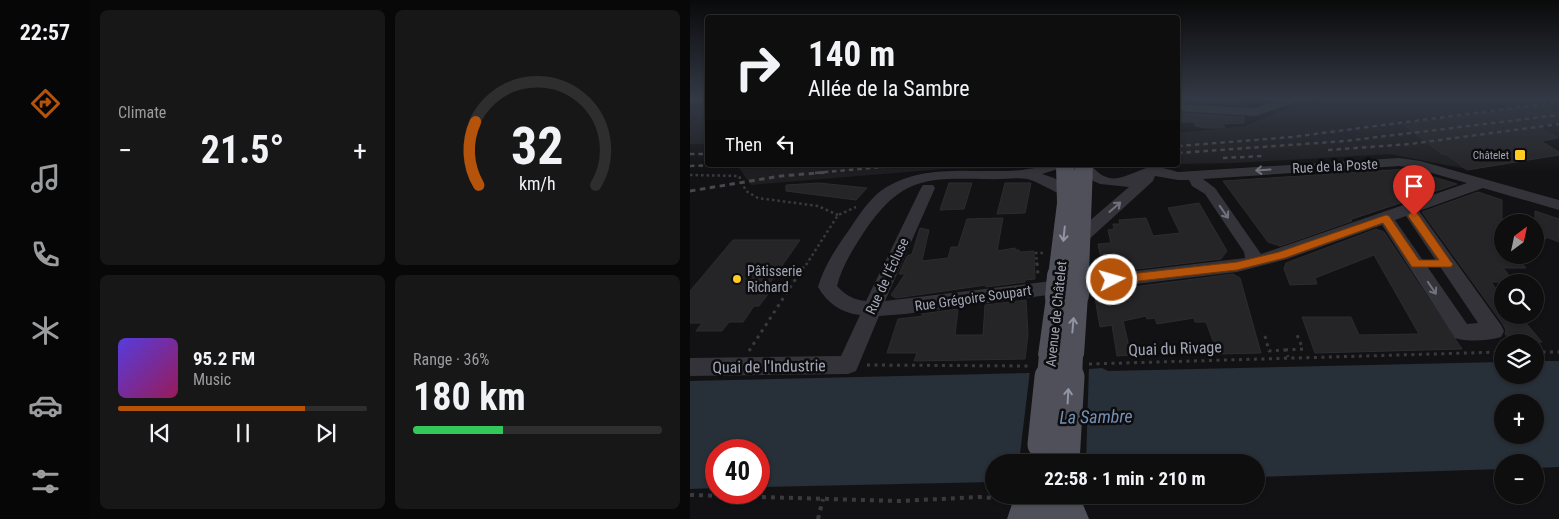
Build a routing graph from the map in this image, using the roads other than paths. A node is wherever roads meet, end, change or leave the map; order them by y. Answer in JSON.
{"nodes":[{"id":1,"x":1049,"y":167,"type":"edge"},
{"id":2,"x":1065,"y":167,"type":"edge"},
{"id":3,"x":1084,"y":167,"type":"edge"},
{"id":4,"x":1086,"y":167,"type":"edge"},
{"id":5,"x":1155,"y":168,"type":"edge"},
{"id":6,"x":1026,"y":174,"type":"junction"},
{"id":7,"x":1195,"y":174,"type":"junction"},
{"id":8,"x":1480,"y":184,"type":"junction"},
{"id":9,"x":928,"y":188,"type":"dead end"},
{"id":10,"x":1067,"y":192,"type":"junction"},
{"id":11,"x":1559,"y":205,"type":"edge"},
{"id":12,"x":1410,"y":210,"type":"junction"},
{"id":13,"x":1386,"y":219,"type":"junction"},
{"id":14,"x":1079,"y":239,"type":"junction"},
{"id":15,"x":1255,"y":261,"type":"junction"},
{"id":16,"x":1416,"y":264,"type":"junction"},
{"id":17,"x":1447,"y":264,"type":"junction"},
{"id":18,"x":1062,"y":286,"type":"junction"},
{"id":19,"x":872,"y":309,"type":"junction"},
{"id":20,"x":848,"y":365,"type":"joint"},
{"id":21,"x":690,"y":367,"type":"edge"},
{"id":22,"x":1048,"y":454,"type":"edge"},
{"id":23,"x":1047,"y":504,"type":"edge"},
{"id":24,"x":1071,"y":519,"type":"edge"}],
"edges":[{"from":1,"to":6,"type":"street"},
{"from":2,"to":10,"type":"main road","name":"Avenue de Châtelet"},
{"from":3,"to":14,"type":"main road","name":"Avenue de Châtelet"},
{"from":4,"to":5,"type":"street"},
{"from":5,"to":7,"type":"street","name":"Rue de la Poste"},
{"from":14,"to":5,"type":"street","one_way":true},
{"from":6,"to":10,"type":"street"},
{"from":6,"to":19,"type":"street","name":"Rue Grégoire Soupart"},
{"from":8,"to":7,"type":"street","name":"Rue de la Poste","one_way":true},
{"from":7,"to":15,"type":"street","one_way":true},
{"from":8,"to":11,"type":"street","name":"Rue de la Poste"},
{"from":8,"to":12,"type":"street","name":"Rue Grégoire Soupart"},
{"from":9,"to":19,"type":"street","name":"Rue de l'Écluse"},
{"from":10,"to":18,"type":"main road","name":"Avenue de Châtelet","one_way":true},
{"from":12,"to":13,"type":"street","name":"Rue Grégoire Soupart"},
{"from":12,"to":17,"type":"street"},
{"from":13,"to":15,"type":"street","name":"Rue Grégoire Soupart"},
{"from":13,"to":16,"type":"street"},
{"from":14,"to":18,"type":"main road","name":"Avenue de Châtelet"},
{"from":15,"to":18,"type":"street","name":"Rue Grégoire Soupart"},
{"from":16,"to":17,"type":"street"},
{"from":16,"to":17,"type":"street","one_way":true},
{"from":18,"to":19,"type":"street","name":"Rue Grégoire Soupart"},
{"from":18,"to":22,"type":"main road","name":"Avenue de Châtelet","bridge":true},
{"from":19,"to":20,"type":"street","name":"Rue de l'Écluse"},
{"from":20,"to":21,"type":"street","name":"Quai de l'Industrie"},
{"from":23,"to":24,"type":"main road"}]}
